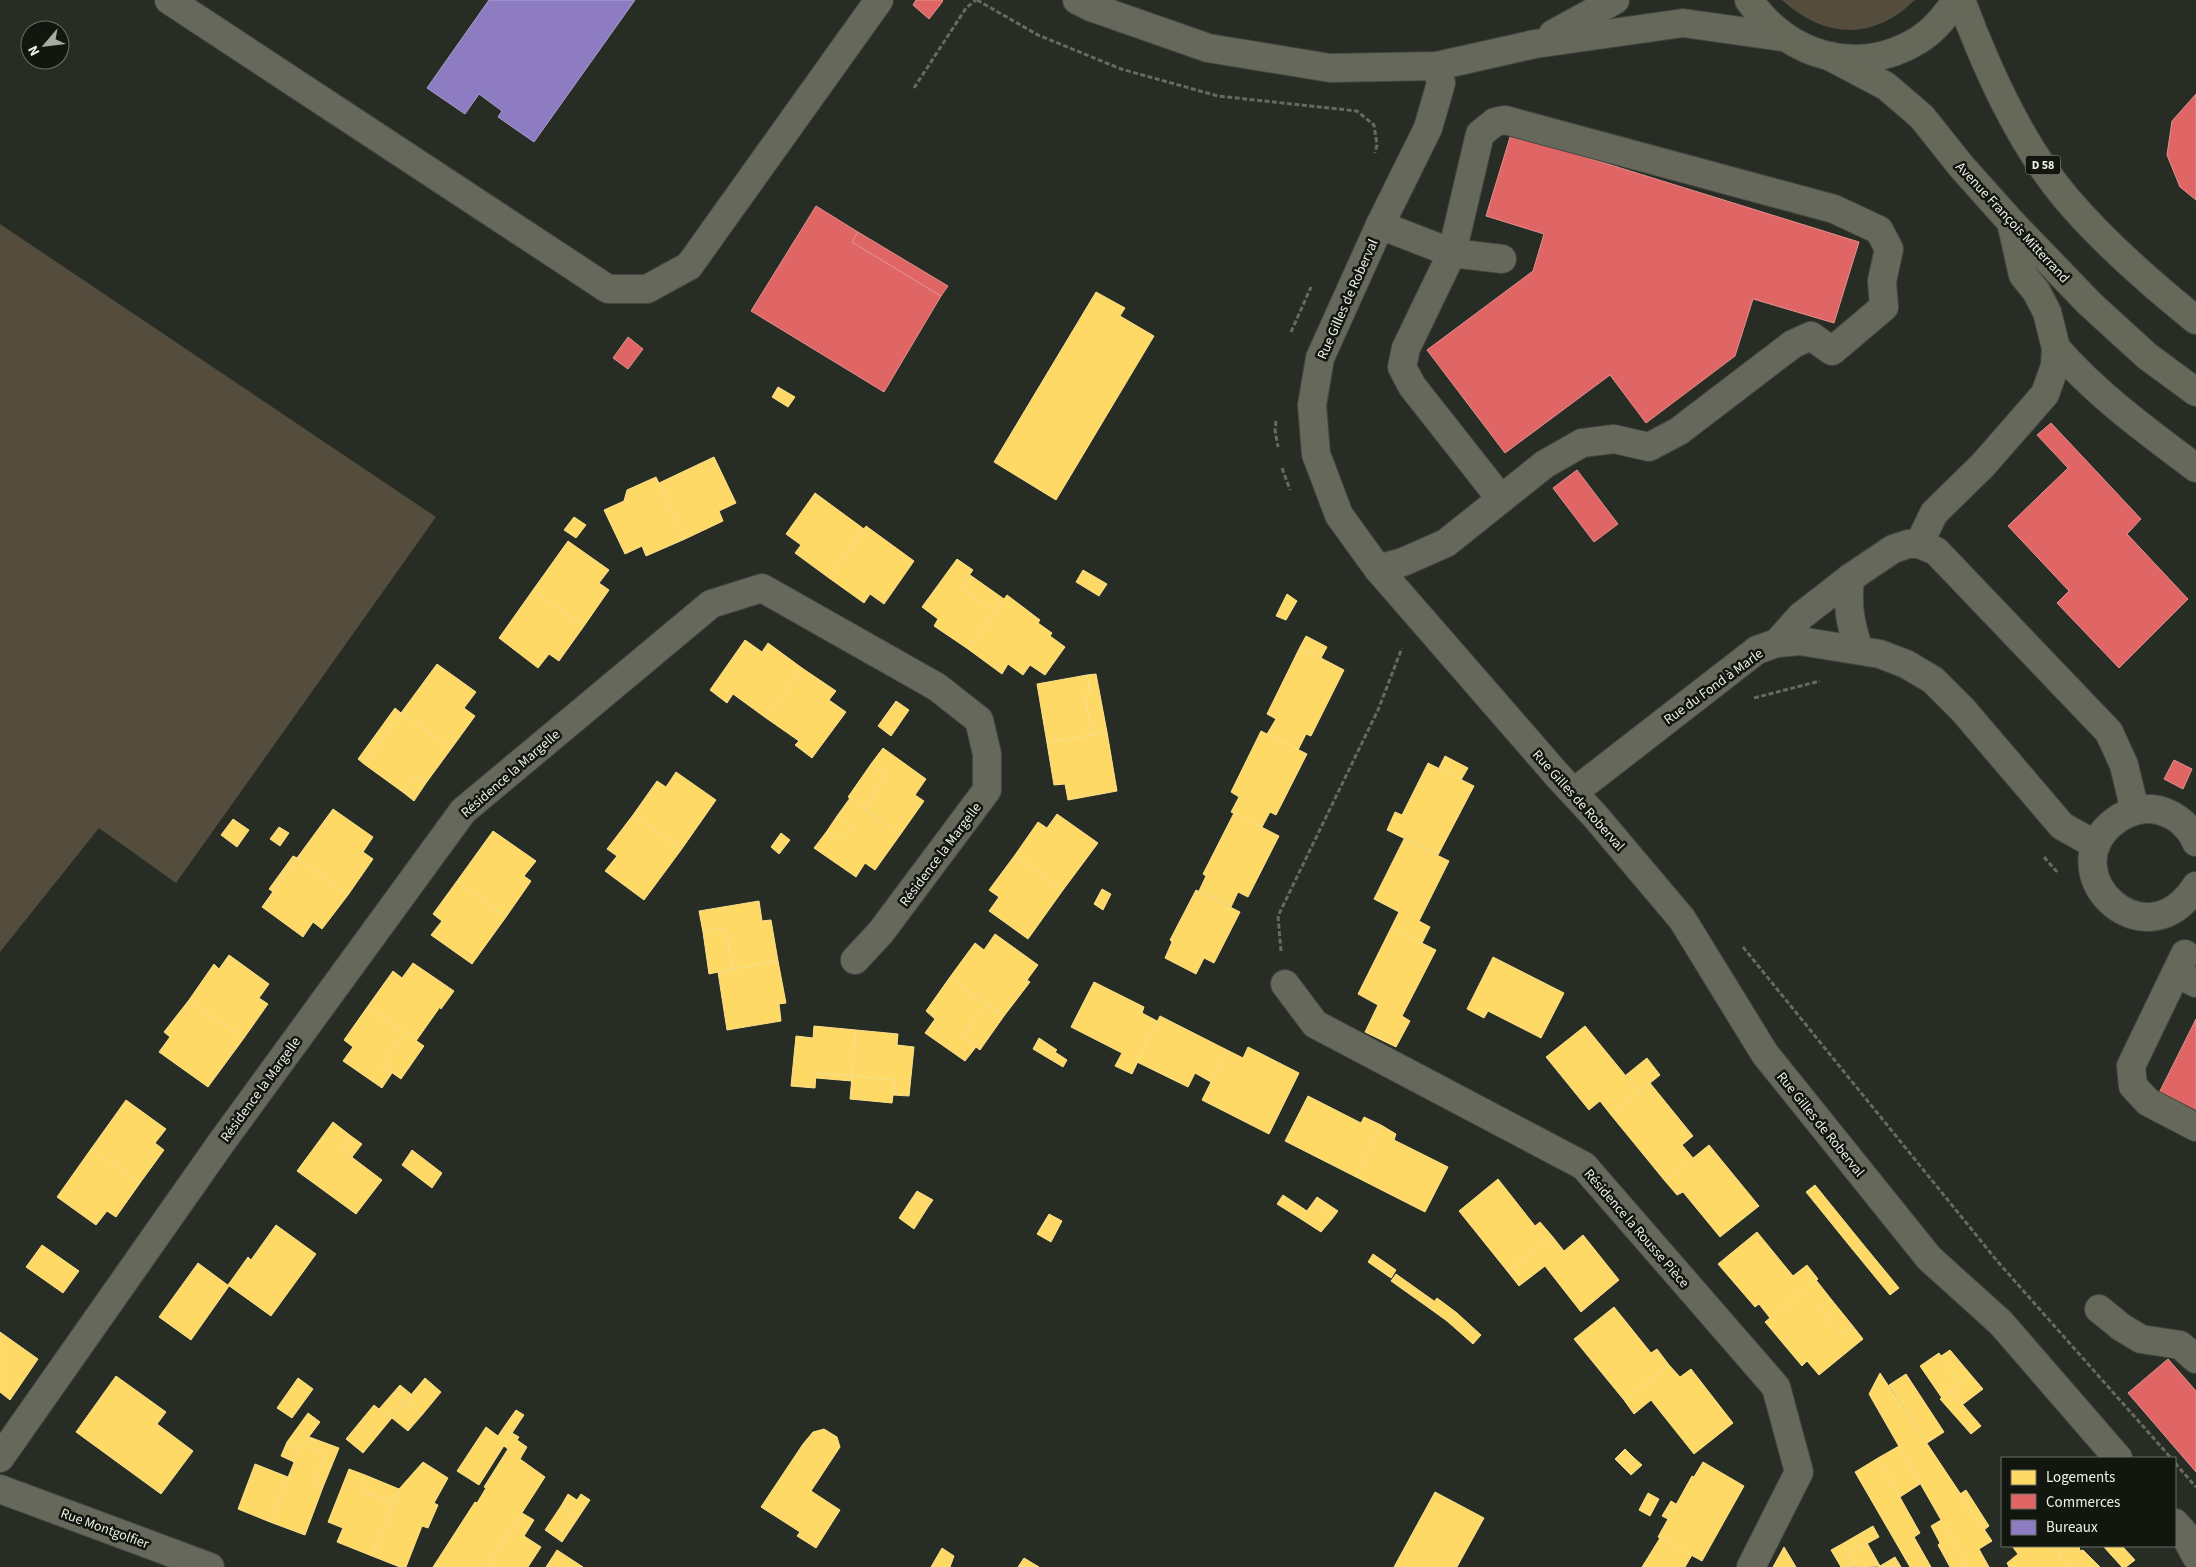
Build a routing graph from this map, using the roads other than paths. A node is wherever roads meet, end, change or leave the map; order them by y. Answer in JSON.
{"nodes":[{"id":1,"x":169,"y":0,"type":"edge"},
{"id":2,"x":879,"y":0,"type":"edge"},
{"id":3,"x":1077,"y":0,"type":"edge"},
{"id":4,"x":1615,"y":0,"type":"edge"},
{"id":5,"x":1749,"y":0,"type":"edge"},
{"id":6,"x":1959,"y":0,"type":"edge"},
{"id":7,"x":1783,"y":37,"type":"junction"},
{"id":8,"x":1535,"y":44,"type":"junction"},
{"id":9,"x":1829,"y":56,"type":"junction"},
{"id":10,"x":1437,"y":66,"type":"junction"},
{"id":11,"x":2011,"y":222,"type":"junction"},
{"id":12,"x":1380,"y":225,"type":"junction"},
{"id":13,"x":1452,"y":253,"type":"junction"},
{"id":14,"x":1502,"y":259,"type":"dead end"},
{"id":15,"x":2196,"y":320,"type":"edge"},
{"id":16,"x":2056,"y":348,"type":"junction"},
{"id":17,"x":2196,"y":392,"type":"edge"},
{"id":18,"x":2196,"y":468,"type":"edge"},
{"id":19,"x":1501,"y":499,"type":"junction"},
{"id":20,"x":1919,"y":544,"type":"junction"},
{"id":21,"x":1378,"y":569,"type":"junction"},
{"id":22,"x":1850,"y":578,"type":"junction"},
{"id":23,"x":1777,"y":643,"type":"junction"},
{"id":24,"x":1859,"y":650,"type":"junction"},
{"id":25,"x":1574,"y":792,"type":"junction"},
{"id":26,"x":2134,"y":811,"type":"junction"},
{"id":27,"x":2196,"y":842,"type":"edge"},
{"id":28,"x":2096,"y":846,"type":"junction"},
{"id":29,"x":2196,"y":886,"type":"edge"},
{"id":30,"x":855,"y":960,"type":"dead end"},
{"id":31,"x":2185,"y":970,"type":"edge"},
{"id":32,"x":1285,"y":984,"type":"road end"},
{"id":33,"x":2196,"y":1127,"type":"edge"},
{"id":34,"x":2099,"y":1309,"type":"dead end"},
{"id":35,"x":2196,"y":1359,"type":"edge"},
{"id":36,"x":2117,"y":1457,"type":"edge"},
{"id":37,"x":0,"y":1458,"type":"edge"},
{"id":38,"x":0,"y":1489,"type":"edge"},
{"id":39,"x":2176,"y":1524,"type":"edge"},
{"id":40,"x":2196,"y":1556,"type":"edge"},
{"id":41,"x":210,"y":1567,"type":"edge"},
{"id":42,"x":1750,"y":1567,"type":"edge"}],
"edges":[{"from":1,"to":2,"type":"street"},
{"from":3,"to":10,"type":"street"},
{"from":4,"to":8,"type":"street"},
{"from":5,"to":7,"type":"main road"},
{"from":6,"to":9,"type":"main road"},
{"from":6,"to":15,"type":"main road","number":"D 58"},
{"from":7,"to":8,"type":"street"},
{"from":7,"to":9,"type":"main road"},
{"from":8,"to":10,"type":"street"},
{"from":9,"to":11,"type":"main road","name":"Avenue François Mitterrand"},
{"from":10,"to":12,"type":"street","name":"Rue Gilles de Roberval"},
{"from":11,"to":16,"type":"main road"},
{"from":11,"to":17,"type":"main road","name":"Avenue François Mitterrand"},
{"from":12,"to":13,"type":"street"},
{"from":12,"to":21,"type":"street","name":"Rue Gilles de Roberval"},
{"from":13,"to":14,"type":"street"},
{"from":13,"to":19,"type":"street"},
{"from":13,"to":19,"type":"street"},
{"from":16,"to":18,"type":"street"},
{"from":16,"to":20,"type":"street"},
{"from":19,"to":21,"type":"street"},
{"from":20,"to":22,"type":"street"},
{"from":20,"to":26,"type":"street"},
{"from":21,"to":25,"type":"street","name":"Rue Gilles de Roberval"},
{"from":22,"to":23,"type":"street"},
{"from":22,"to":24,"type":"street"},
{"from":23,"to":24,"type":"street","name":"Rue du Fond à Marle"},
{"from":23,"to":25,"type":"street","name":"Rue du Fond à Marle"},
{"from":24,"to":28,"type":"street","name":"Rue du Fond à Marle"},
{"from":25,"to":36,"type":"street","name":"Rue Gilles de Roberval"},
{"from":26,"to":27,"type":"street"},
{"from":26,"to":28,"type":"street"},
{"from":28,"to":29,"type":"street"},
{"from":30,"to":37,"type":"street","name":"Résidence la Margelle"},
{"from":31,"to":33,"type":"street"},
{"from":32,"to":42,"type":"street","name":"Résidence la Rousse Pièce"},
{"from":34,"to":35,"type":"street"},
{"from":38,"to":41,"type":"street","name":"Rue Montgolfier"},
{"from":39,"to":40,"type":"street"}]}
